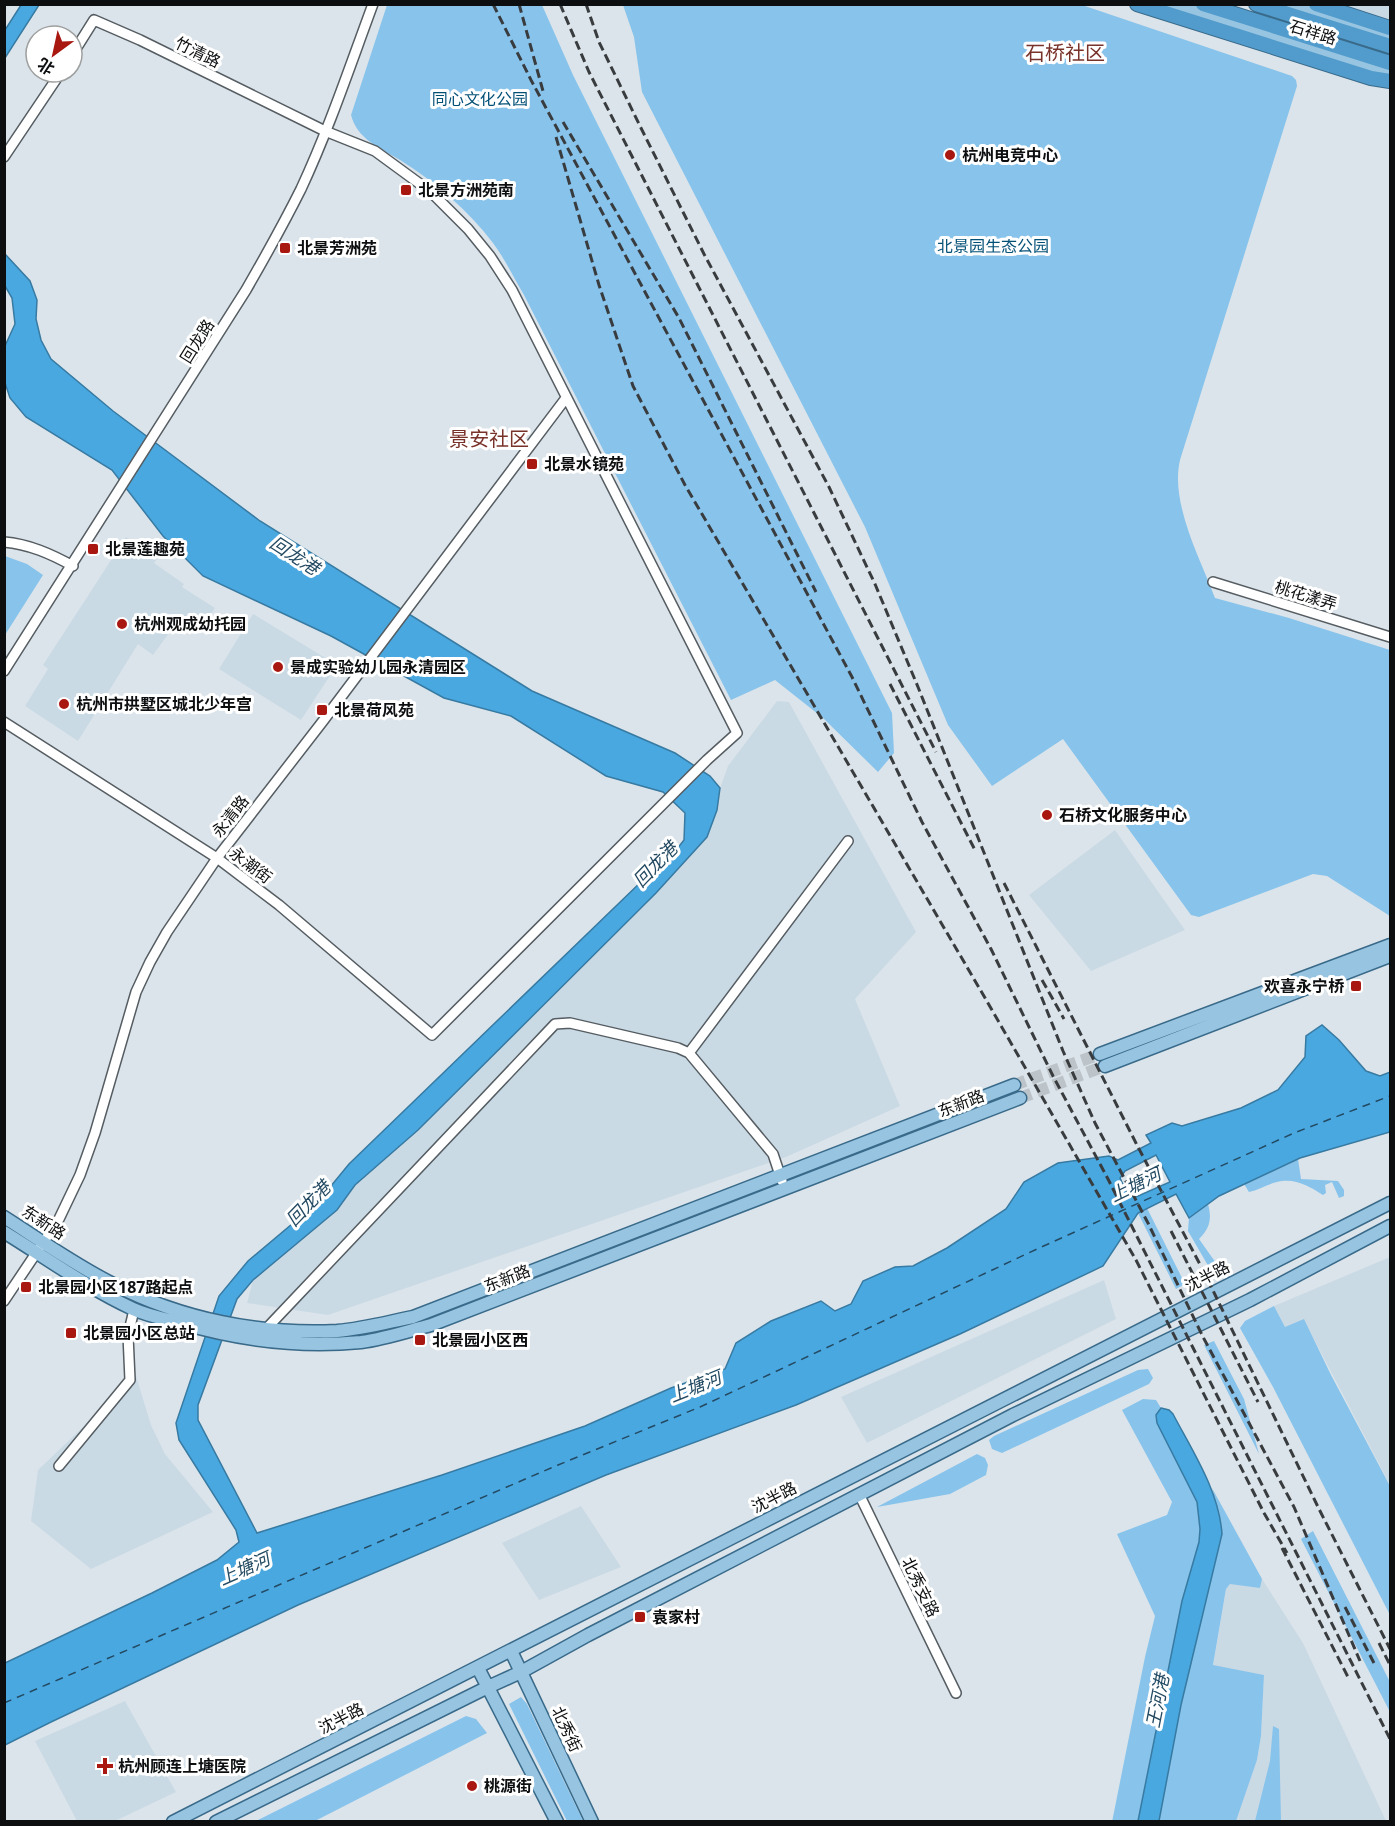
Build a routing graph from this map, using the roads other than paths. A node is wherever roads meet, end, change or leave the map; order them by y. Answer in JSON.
{"nodes":[{"id":1,"x":373,"y":4,"type":"edge"},
{"id":2,"x":1137,"y":4,"type":"edge"},
{"id":3,"x":1171,"y":4,"type":"edge"},
{"id":4,"x":1203,"y":4,"type":"edge"},
{"id":5,"x":1256,"y":4,"type":"edge"},
{"id":6,"x":1292,"y":4,"type":"edge"},
{"id":7,"x":1316,"y":4,"type":"edge"},
{"id":8,"x":1389,"y":30,"type":"edge"},
{"id":9,"x":84,"y":36,"type":"edge"},
{"id":10,"x":1390,"y":46,"type":"edge"},
{"id":11,"x":1390,"y":63,"type":"edge"},
{"id":12,"x":1390,"y":73,"type":"edge"},
{"id":13,"x":1390,"y":81,"type":"edge"},
{"id":14,"x":53,"y":84,"type":"edge"},
{"id":15,"x":325,"y":131,"type":"junction"},
{"id":16,"x":4,"y":157,"type":"edge"},
{"id":17,"x":566,"y":398,"type":"junction"},
{"id":18,"x":4,"y":542,"type":"edge"},
{"id":19,"x":73,"y":566,"type":"junction"},
{"id":20,"x":1213,"y":582,"type":"dead end"},
{"id":21,"x":1390,"y":637,"type":"edge"},
{"id":22,"x":4,"y":671,"type":"edge"},
{"id":23,"x":4,"y":722,"type":"edge"},
{"id":24,"x":848,"y":841,"type":"dead end"},
{"id":25,"x":217,"y":858,"type":"junction"},
{"id":26,"x":1390,"y":945,"type":"edge"},
{"id":27,"x":1390,"y":956,"type":"edge"},
{"id":28,"x":689,"y":1053,"type":"junction"},
{"id":29,"x":1014,"y":1085,"type":"tunnel mouth"},
{"id":30,"x":1020,"y":1098,"type":"tunnel mouth"},
{"id":31,"x":783,"y":1182,"type":"junction"},
{"id":32,"x":1390,"y":1203,"type":"edge"},
{"id":33,"x":4,"y":1216,"type":"edge"},
{"id":34,"x":1390,"y":1226,"type":"edge"},
{"id":35,"x":4,"y":1232,"type":"edge"},
{"id":36,"x":40,"y":1247,"type":"junction"},
{"id":37,"x":4,"y":1301,"type":"edge"},
{"id":38,"x":134,"y":1310,"type":"junction"},
{"id":39,"x":204,"y":1324,"type":"junction"},
{"id":40,"x":266,"y":1329,"type":"junction"},
{"id":41,"x":231,"y":1330,"type":"junction"},
{"id":42,"x":59,"y":1466,"type":"dead end"},
{"id":43,"x":859,"y":1494,"type":"junction"},
{"id":44,"x":511,"y":1651,"type":"junction"},
{"id":45,"x":478,"y":1668,"type":"junction"},
{"id":46,"x":521,"y":1672,"type":"junction"},
{"id":47,"x":488,"y":1687,"type":"junction"},
{"id":48,"x":956,"y":1693,"type":"dead end"},
{"id":49,"x":173,"y":1821,"type":"edge"},
{"id":50,"x":216,"y":1821,"type":"edge"},
{"id":51,"x":558,"y":1821,"type":"edge"},
{"id":52,"x":592,"y":1821,"type":"edge"}],
"edges":[{"from":1,"to":15,"type":"street","name":"回龙路"},
{"from":2,"to":13,"type":"highway"},
{"from":3,"to":12,"type":"main road","name":"石祥路"},
{"from":4,"to":11,"type":"highway"},
{"from":5,"to":10,"type":"highway"},
{"from":6,"to":8,"type":"main road"},
{"from":7,"to":8,"type":"highway"},
{"from":9,"to":15,"type":"street","name":"竹清路"},
{"from":14,"to":16,"type":"street"},
{"from":15,"to":17,"type":"street"},
{"from":15,"to":19,"type":"street","name":"回龙路"},
{"from":17,"to":25,"type":"street","name":"永清路"},
{"from":17,"to":25,"type":"street","name":"永潮街"},
{"from":18,"to":19,"type":"street"},
{"from":19,"to":22,"type":"street","name":"回龙路"},
{"from":20,"to":21,"type":"street","name":"桃花漾弄"},
{"from":23,"to":25,"type":"street","name":"永潮街"},
{"from":24,"to":28,"type":"street"},
{"from":25,"to":36,"type":"street","name":"永清路"},
{"from":26,"to":27,"type":"main road"},
{"from":28,"to":31,"type":"street"},
{"from":28,"to":40,"type":"street"},
{"from":29,"to":31,"type":"main road","name":"东新路"},
{"from":30,"to":31,"type":"main road","name":"东新路"},
{"from":31,"to":40,"type":"main road","name":"东新路"},
{"from":31,"to":41,"type":"main road","name":"东新路"},
{"from":32,"to":44,"type":"main road","name":"沈半路"},
{"from":33,"to":36,"type":"main road","name":"东新路"},
{"from":34,"to":43,"type":"main road"},
{"from":35,"to":36,"type":"main road","name":"东新路"},
{"from":36,"to":37,"type":"street","name":"永清路"},
{"from":36,"to":38,"type":"main road","name":"东新路"},
{"from":36,"to":39,"type":"main road","name":"东新路"},
{"from":38,"to":39,"type":"main road","name":"东新路"},
{"from":38,"to":42,"type":"street"},
{"from":39,"to":41,"type":"main road","name":"东新路"},
{"from":40,"to":41,"type":"main road","name":"东新路"},
{"from":43,"to":46,"type":"main road"},
{"from":43,"to":48,"type":"street","name":"北秀支路"},
{"from":44,"to":45,"type":"main road","name":"沈半路"},
{"from":44,"to":46,"type":"main road","name":"北秀街"},
{"from":45,"to":47,"type":"main road"},
{"from":45,"to":49,"type":"main road","name":"沈半路"},
{"from":46,"to":47,"type":"main road"},
{"from":46,"to":52,"type":"main road","name":"北秀街"},
{"from":47,"to":50,"type":"main road"},
{"from":47,"to":51,"type":"main road"}]}
